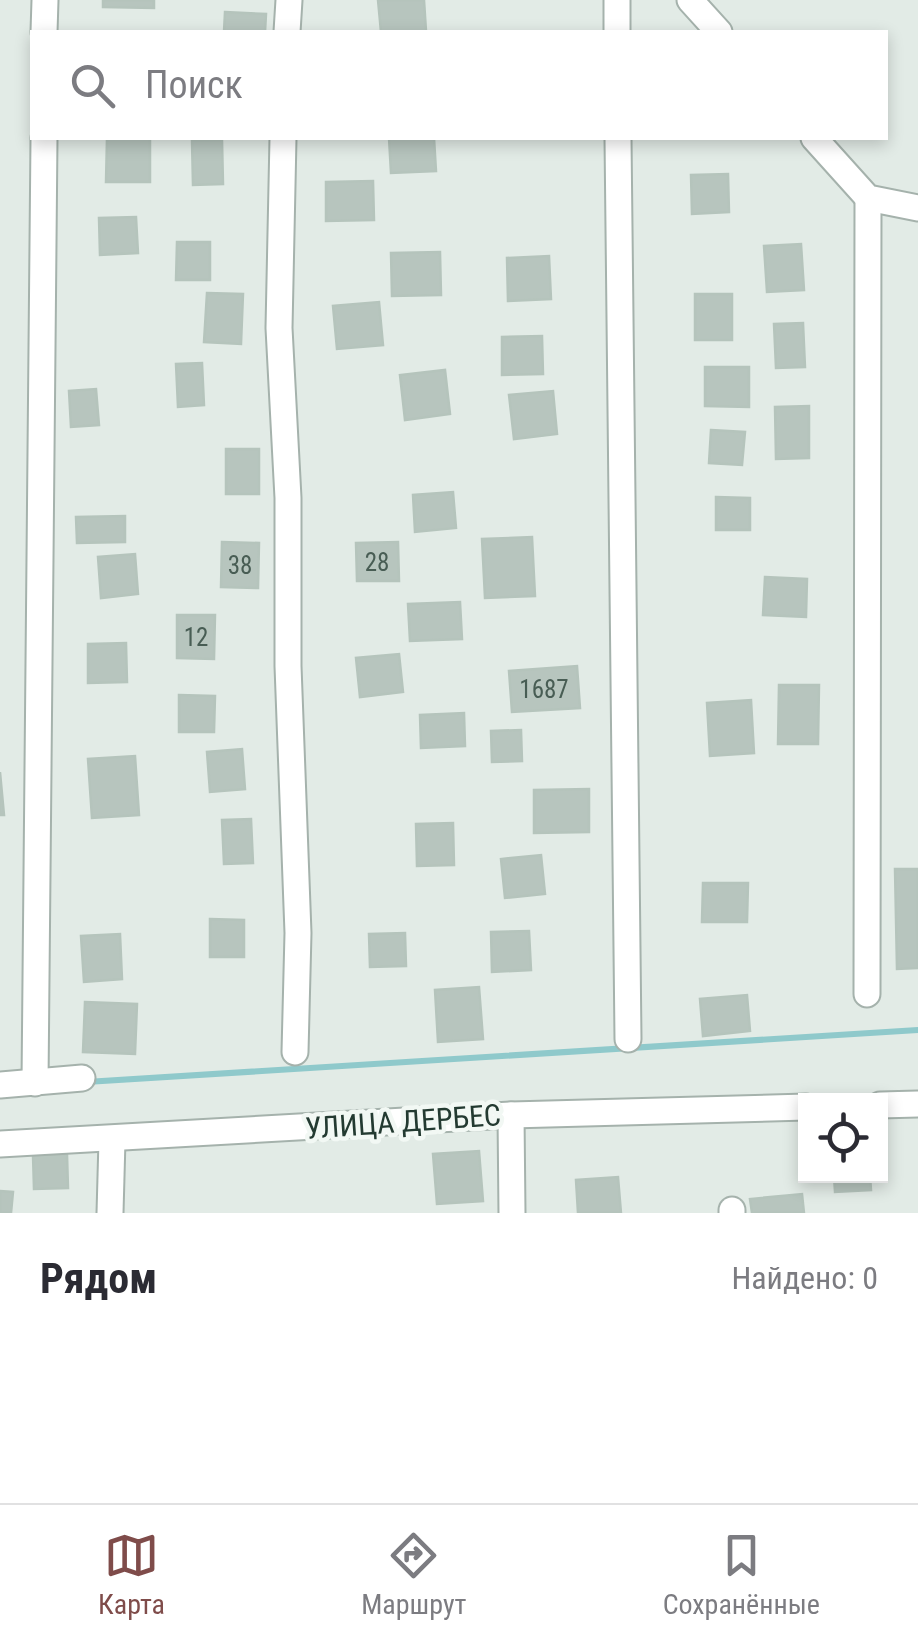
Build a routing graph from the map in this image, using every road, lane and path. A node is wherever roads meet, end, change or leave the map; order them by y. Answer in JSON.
{"nodes":[{"id":1,"x":45,"y":0,"type":"edge"},
{"id":2,"x":289,"y":0,"type":"edge"},
{"id":3,"x":617,"y":0,"type":"edge"},
{"id":4,"x":690,"y":0,"type":"edge"},
{"id":5,"x":44,"y":30,"type":"edge"},
{"id":6,"x":287,"y":30,"type":"edge"},
{"id":7,"x":617,"y":30,"type":"edge"},
{"id":8,"x":717,"y":30,"type":"edge"},
{"id":9,"x":44,"y":140,"type":"edge"},
{"id":10,"x":283,"y":140,"type":"edge"},
{"id":11,"x":618,"y":140,"type":"edge"},
{"id":12,"x":816,"y":140,"type":"edge"},
{"id":13,"x":868,"y":198,"type":"junction"},
{"id":14,"x":918,"y":208,"type":"edge"},
{"id":15,"x":867,"y":994,"type":"dead end"},
{"id":16,"x":628,"y":1038,"type":"dead end"},
{"id":17,"x":296,"y":1052,"type":"dead end"},
{"id":18,"x":82,"y":1078,"type":"dead end"},
{"id":19,"x":35,"y":1083,"type":"junction"},
{"id":20,"x":0,"y":1085,"type":"edge"},
{"id":21,"x":918,"y":1104,"type":"edge"},
{"id":22,"x":888,"y":1105,"type":"edge"},
{"id":23,"x":798,"y":1107,"type":"edge"},
{"id":24,"x":511,"y":1115,"type":"junction"},
{"id":25,"x":112,"y":1140,"type":"junction"},
{"id":26,"x":0,"y":1144,"type":"edge"},
{"id":27,"x":110,"y":1213,"type":"edge"},
{"id":28,"x":512,"y":1213,"type":"edge"}],
"edges":[{"from":1,"to":5,"type":"street"},
{"from":2,"to":6,"type":"street"},
{"from":3,"to":7,"type":"street"},
{"from":4,"to":8,"type":"street"},
{"from":9,"to":19,"type":"street"},
{"from":10,"to":17,"type":"street"},
{"from":11,"to":16,"type":"street"},
{"from":12,"to":13,"type":"street"},
{"from":13,"to":14,"type":"street"},
{"from":13,"to":15,"type":"street"},
{"from":18,"to":19,"type":"street"},
{"from":19,"to":20,"type":"street"},
{"from":21,"to":22,"type":"street"},
{"from":23,"to":24,"type":"street","name":"УЛИЦА ДЕРБЕС"},
{"from":24,"to":25,"type":"street","name":"УЛИЦА ДЕРБЕС"},
{"from":24,"to":28,"type":"street"},
{"from":25,"to":26,"type":"street","name":"УЛИЦА ДЕРБЕС"},
{"from":25,"to":27,"type":"street"}]}
